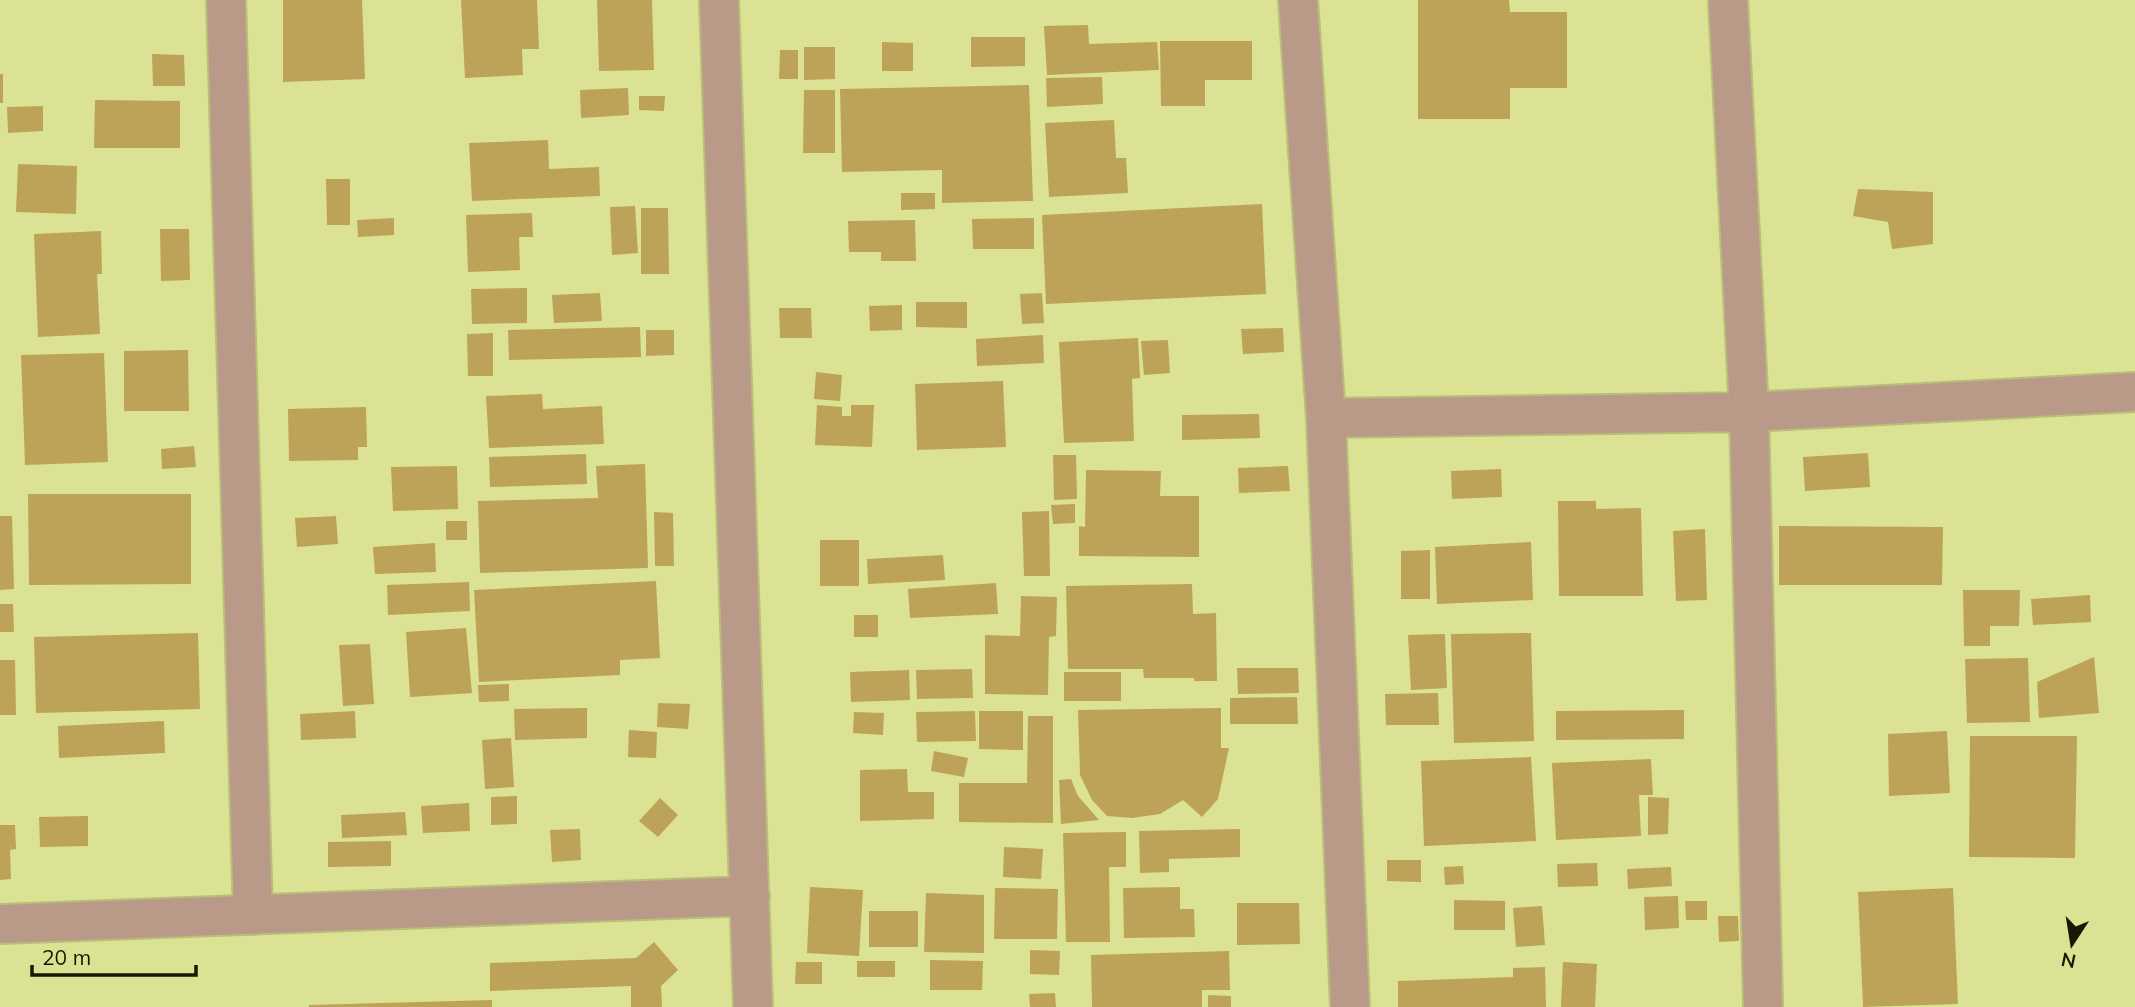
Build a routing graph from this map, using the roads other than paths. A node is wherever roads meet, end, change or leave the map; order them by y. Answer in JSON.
{"nodes":[{"id":1,"x":226,"y":0,"type":"edge"},
{"id":2,"x":719,"y":0,"type":"edge"},
{"id":3,"x":1298,"y":0,"type":"edge"},
{"id":4,"x":1728,"y":0,"type":"edge"},
{"id":5,"x":2135,"y":392,"type":"edge"},
{"id":6,"x":1749,"y":412,"type":"junction"},
{"id":7,"x":1326,"y":418,"type":"junction"},
{"id":8,"x":750,"y":896,"type":"junction"},
{"id":9,"x":253,"y":915,"type":"junction"},
{"id":10,"x":0,"y":924,"type":"edge"},
{"id":11,"x":754,"y":1007,"type":"edge"},
{"id":12,"x":1350,"y":1007,"type":"edge"},
{"id":13,"x":1763,"y":1007,"type":"edge"}],
"edges":[{"from":1,"to":9,"type":"street"},
{"from":2,"to":8,"type":"street"},
{"from":3,"to":7,"type":"street"},
{"from":4,"to":6,"type":"street"},
{"from":5,"to":6,"type":"street"},
{"from":6,"to":7,"type":"street"},
{"from":6,"to":13,"type":"street"},
{"from":7,"to":12,"type":"street"},
{"from":8,"to":9,"type":"street"},
{"from":8,"to":11,"type":"street"},
{"from":9,"to":10,"type":"street"}]}
